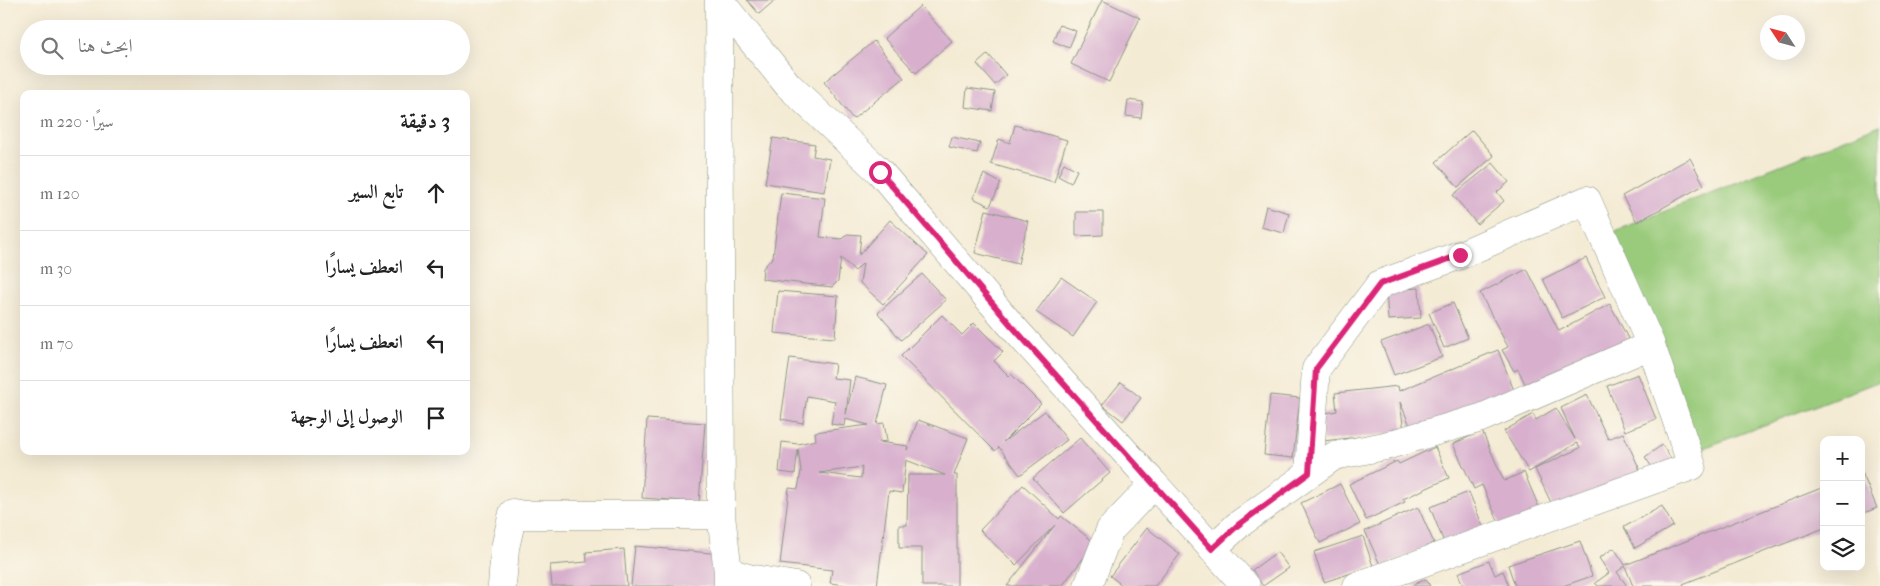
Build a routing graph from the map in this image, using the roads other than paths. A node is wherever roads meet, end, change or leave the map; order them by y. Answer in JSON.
{"nodes":[{"id":1,"x":719,"y":0,"type":"edge"},
{"id":2,"x":1650,"y":345,"type":"junction"},
{"id":3,"x":1309,"y":473,"type":"junction"},
{"id":4,"x":1154,"y":484,"type":"junction"},
{"id":5,"x":721,"y":515,"type":"junction"},
{"id":6,"x":1212,"y":549,"type":"junction"},
{"id":7,"x":728,"y":579,"type":"edge"},
{"id":8,"x":502,"y":586,"type":"edge"},
{"id":9,"x":796,"y":586,"type":"edge"},
{"id":10,"x":1088,"y":586,"type":"edge"},
{"id":11,"x":1246,"y":586,"type":"edge"},
{"id":12,"x":1357,"y":586,"type":"edge"}],
"edges":[{"from":1,"to":4,"type":"street"},
{"from":1,"to":5,"type":"street"},
{"from":2,"to":3,"type":"street"},
{"from":2,"to":3,"type":"street"},
{"from":2,"to":12,"type":"street"},
{"from":3,"to":6,"type":"street"},
{"from":4,"to":6,"type":"street"},
{"from":4,"to":10,"type":"street"},
{"from":5,"to":7,"type":"street"},
{"from":5,"to":8,"type":"street"},
{"from":6,"to":11,"type":"street"},
{"from":7,"to":9,"type":"street"}]}
